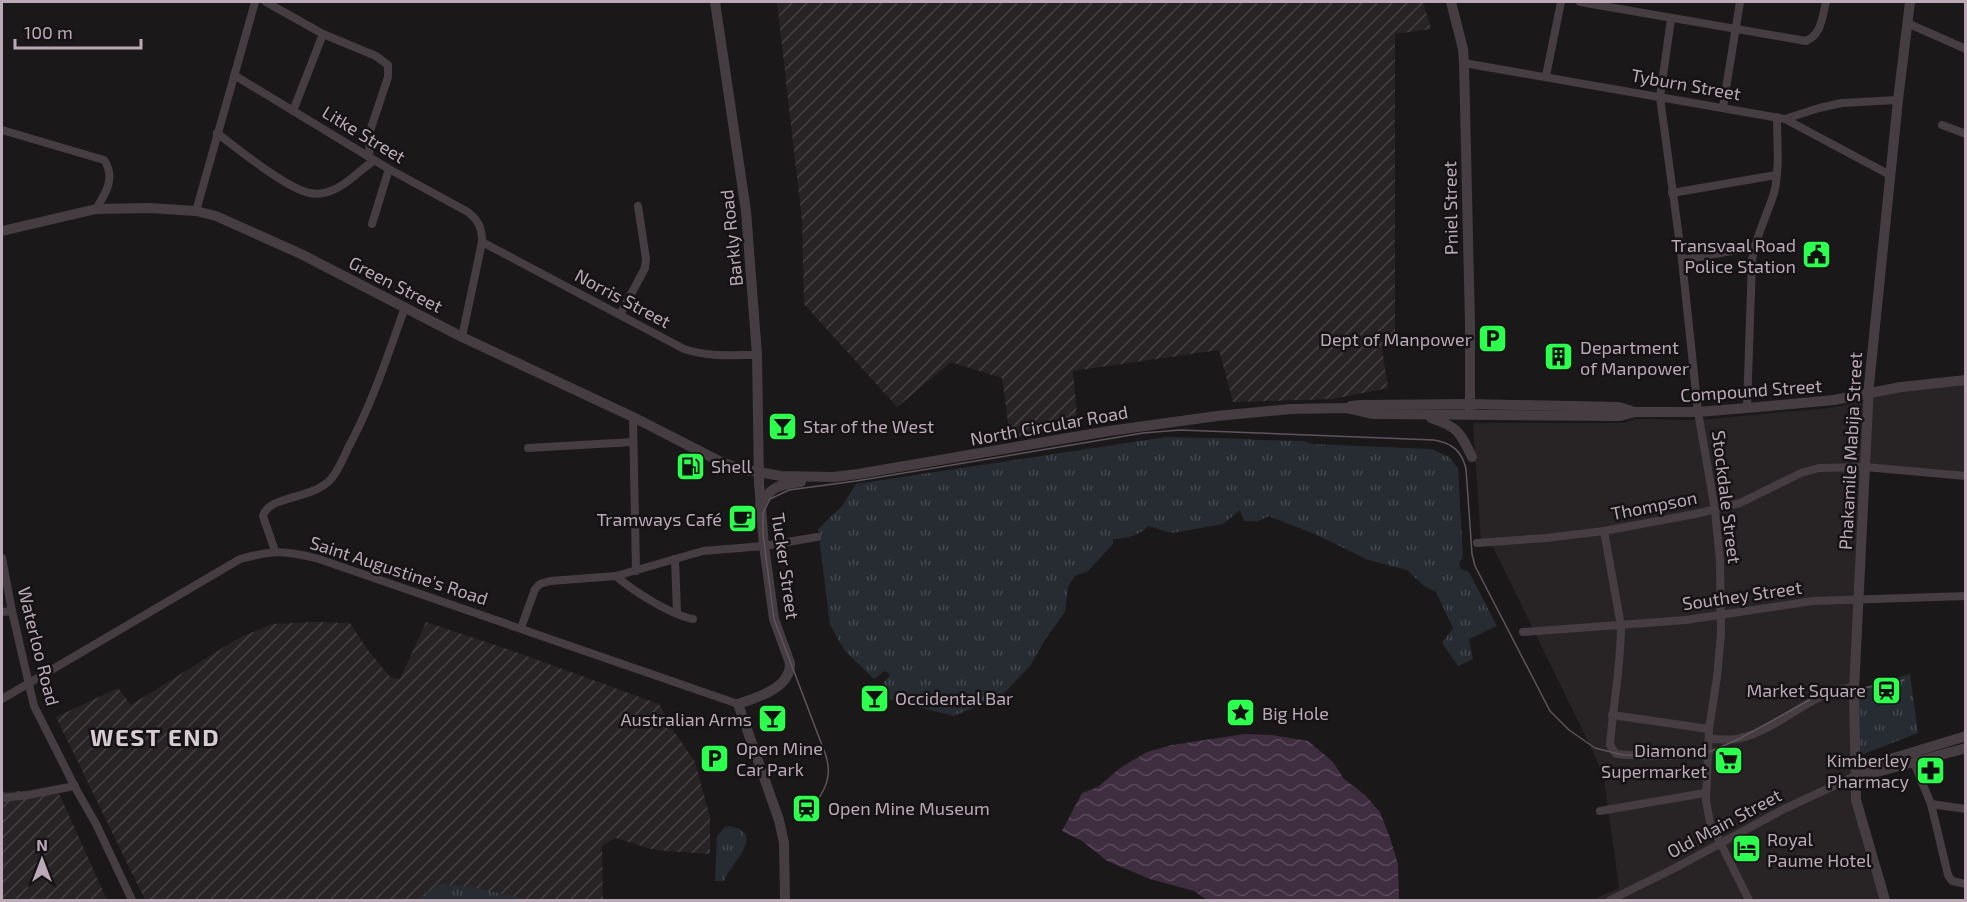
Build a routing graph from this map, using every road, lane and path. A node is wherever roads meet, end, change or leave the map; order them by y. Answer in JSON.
{"nodes":[{"id":1,"x":255,"y":2,"type":"edge"},
{"id":2,"x":266,"y":2,"type":"edge"},
{"id":3,"x":714,"y":2,"type":"edge"},
{"id":4,"x":1451,"y":2,"type":"edge"},
{"id":5,"x":1561,"y":2,"type":"edge"},
{"id":6,"x":1580,"y":2,"type":"edge"},
{"id":7,"x":1740,"y":2,"type":"edge"},
{"id":8,"x":1826,"y":2,"type":"edge"},
{"id":9,"x":1910,"y":2,"type":"edge"},
{"id":10,"x":1671,"y":19,"type":"junction"},
{"id":11,"x":1907,"y":23,"type":"junction"},
{"id":12,"x":1736,"y":29,"type":"junction"},
{"id":13,"x":323,"y":34,"type":"junction"},
{"id":14,"x":1965,"y":49,"type":"edge"},
{"id":15,"x":1464,"y":63,"type":"junction"},
{"id":16,"x":234,"y":75,"type":"junction"},
{"id":17,"x":1546,"y":76,"type":"junction"},
{"id":18,"x":1660,"y":96,"type":"junction"},
{"id":19,"x":1898,"y":100,"type":"junction"},
{"id":20,"x":1723,"y":107,"type":"junction"},
{"id":21,"x":293,"y":111,"type":"junction"},
{"id":22,"x":1781,"y":118,"type":"junction"},
{"id":23,"x":1942,"y":125,"type":"dead end"},
{"id":24,"x":2,"y":130,"type":"edge"},
{"id":25,"x":217,"y":133,"type":"junction"},
{"id":26,"x":1965,"y":134,"type":"edge"},
{"id":27,"x":371,"y":159,"type":"junction"},
{"id":28,"x":388,"y":169,"type":"junction"},
{"id":29,"x":1776,"y":175,"type":"junction"},
{"id":30,"x":1890,"y":175,"type":"junction"},
{"id":31,"x":1672,"y":193,"type":"junction"},
{"id":32,"x":638,"y":206,"type":"dead end"},
{"id":33,"x":96,"y":209,"type":"junction"},
{"id":34,"x":196,"y":211,"type":"junction"},
{"id":35,"x":372,"y":224,"type":"dead end"},
{"id":36,"x":2,"y":231,"type":"edge"},
{"id":37,"x":482,"y":242,"type":"junction"},
{"id":38,"x":1754,"y":248,"type":"junction"},
{"id":39,"x":1682,"y":260,"type":"junction"},
{"id":40,"x":405,"y":307,"type":"junction"},
{"id":41,"x":620,"y":315,"type":"junction"},
{"id":42,"x":462,"y":336,"type":"junction"},
{"id":43,"x":757,"y":355,"type":"junction"},
{"id":44,"x":1965,"y":380,"type":"edge"},
{"id":45,"x":1868,"y":393,"type":"junction"},
{"id":46,"x":1346,"y":408,"type":"junction"},
{"id":47,"x":1747,"y":408,"type":"junction"},
{"id":48,"x":1470,"y":409,"type":"junction"},
{"id":49,"x":1698,"y":412,"type":"junction"},
{"id":50,"x":1421,"y":415,"type":"junction"},
{"id":51,"x":633,"y":417,"type":"junction"},
{"id":52,"x":633,"y":442,"type":"junction"},
{"id":53,"x":528,"y":448,"type":"dead end"},
{"id":54,"x":1472,"y":458,"type":"dead end"},
{"id":55,"x":1865,"y":467,"type":"junction"},
{"id":56,"x":759,"y":473,"type":"junction"},
{"id":57,"x":1965,"y":476,"type":"edge"},
{"id":58,"x":837,"y":477,"type":"junction"},
{"id":59,"x":760,"y":505,"type":"junction"},
{"id":60,"x":1715,"y":510,"type":"junction"},
{"id":61,"x":1604,"y":531,"type":"junction"},
{"id":62,"x":817,"y":537,"type":"dead end"},
{"id":63,"x":1477,"y":543,"type":"dead end"},
{"id":64,"x":764,"y":546,"type":"junction"},
{"id":65,"x":275,"y":551,"type":"junction"},
{"id":66,"x":2,"y":558,"type":"edge"},
{"id":67,"x":675,"y":559,"type":"junction"},
{"id":68,"x":636,"y":571,"type":"junction"},
{"id":69,"x":616,"y":576,"type":"junction"},
{"id":70,"x":1965,"y":596,"type":"edge"},
{"id":71,"x":1858,"y":599,"type":"junction"},
{"id":72,"x":12,"y":611,"type":"junction"},
{"id":73,"x":2,"y":612,"type":"edge"},
{"id":74,"x":677,"y":613,"type":"junction"},
{"id":75,"x":1721,"y":615,"type":"junction"},
{"id":76,"x":693,"y":619,"type":"dead end"},
{"id":77,"x":1621,"y":626,"type":"junction"},
{"id":78,"x":521,"y":628,"type":"junction"},
{"id":79,"x":1524,"y":632,"type":"dead end"},
{"id":80,"x":29,"y":684,"type":"junction"},
{"id":81,"x":1854,"y":687,"type":"junction"},
{"id":82,"x":2,"y":699,"type":"edge"},
{"id":83,"x":738,"y":704,"type":"junction"},
{"id":84,"x":1612,"y":715,"type":"junction"},
{"id":85,"x":1709,"y":729,"type":"junction"},
{"id":86,"x":1965,"y":736,"type":"edge"},
{"id":87,"x":1709,"y":739,"type":"junction"},
{"id":88,"x":1965,"y":748,"type":"edge"},
{"id":89,"x":1709,"y":752,"type":"junction"},
{"id":90,"x":1909,"y":759,"type":"junction"},
{"id":91,"x":1855,"y":776,"type":"junction"},
{"id":92,"x":75,"y":786,"type":"junction"},
{"id":93,"x":1705,"y":793,"type":"junction"},
{"id":94,"x":2,"y":798,"type":"edge"},
{"id":95,"x":1931,"y":804,"type":"junction"},
{"id":96,"x":1947,"y":806,"type":"junction"},
{"id":97,"x":1965,"y":809,"type":"edge"},
{"id":98,"x":1600,"y":811,"type":"dead end"},
{"id":99,"x":1935,"y":823,"type":"junction"},
{"id":100,"x":1720,"y":844,"type":"junction"},
{"id":101,"x":1965,"y":884,"type":"edge"},
{"id":102,"x":132,"y":900,"type":"edge"},
{"id":103,"x":785,"y":900,"type":"edge"},
{"id":104,"x":1610,"y":900,"type":"edge"},
{"id":105,"x":1749,"y":900,"type":"edge"},
{"id":106,"x":1885,"y":900,"type":"edge"}],
"edges":[{"from":1,"to":16,"type":"street"},
{"from":2,"to":13,"type":"street"},
{"from":3,"to":43,"type":"street","name":"Barkly Road"},
{"from":4,"to":15,"type":"street","name":"Pniel Street"},
{"from":5,"to":17,"type":"street"},
{"from":6,"to":10,"type":"street"},
{"from":7,"to":12,"type":"street"},
{"from":8,"to":12,"type":"street"},
{"from":9,"to":11,"type":"street","name":"Phakamile Mabija Street"},
{"from":10,"to":12,"type":"street"},
{"from":10,"to":18,"type":"street","name":"Stockdale Street"},
{"from":11,"to":14,"type":"street"},
{"from":11,"to":19,"type":"street","name":"Phakamile Mabija Street"},
{"from":12,"to":20,"type":"street"},
{"from":13,"to":21,"type":"street"},
{"from":13,"to":27,"type":"street"},
{"from":15,"to":17,"type":"street","name":"Tyburn Street"},
{"from":15,"to":48,"type":"street","name":"Pniel Street"},
{"from":16,"to":21,"type":"street","name":"Litke Street"},
{"from":16,"to":25,"type":"street"},
{"from":17,"to":18,"type":"street","name":"Tyburn Street"},
{"from":18,"to":20,"type":"street","name":"Tyburn Street"},
{"from":18,"to":31,"type":"street","name":"Stockdale Street"},
{"from":19,"to":22,"type":"street"},
{"from":19,"to":30,"type":"street","name":"Phakamile Mabija Street"},
{"from":20,"to":22,"type":"street","name":"Tyburn Street"},
{"from":21,"to":27,"type":"street","name":"Litke Street"},
{"from":22,"to":29,"type":"street"},
{"from":22,"to":30,"type":"street","name":"Tyburn Street"},
{"from":23,"to":26,"type":"street"},
{"from":24,"to":33,"type":"street"},
{"from":25,"to":27,"type":"street"},
{"from":25,"to":34,"type":"street"},
{"from":27,"to":28,"type":"street","name":"Litke Street"},
{"from":28,"to":35,"type":"street"},
{"from":28,"to":37,"type":"street","name":"Litke Street"},
{"from":29,"to":31,"type":"street"},
{"from":29,"to":38,"type":"street"},
{"from":30,"to":45,"type":"street","name":"Phakamile Mabija Street"},
{"from":31,"to":39,"type":"street","name":"Stockdale Street"},
{"from":32,"to":41,"type":"street"},
{"from":33,"to":34,"type":"street","name":"Green Street"},
{"from":33,"to":36,"type":"street","name":"Green Street"},
{"from":34,"to":40,"type":"street","name":"Green Street"},
{"from":37,"to":41,"type":"street","name":"Norris Street"},
{"from":37,"to":42,"type":"street"},
{"from":38,"to":39,"type":"street"},
{"from":38,"to":47,"type":"street"},
{"from":39,"to":49,"type":"street","name":"Stockdale Street"},
{"from":40,"to":42,"type":"street","name":"Green Street"},
{"from":40,"to":65,"type":"street"},
{"from":41,"to":43,"type":"street","name":"Norris Street"},
{"from":42,"to":51,"type":"street","name":"Green Street"},
{"from":43,"to":56,"type":"street","name":"Barkly Road"},
{"from":44,"to":45,"type":"street","name":"Compound Street"},
{"from":45,"to":47,"type":"street","name":"Compound Street"},
{"from":45,"to":55,"type":"street","name":"Phakamile Mabija Street"},
{"from":46,"to":48,"type":"street","name":"North Circular Road"},
{"from":46,"to":50,"type":"street","name":"North Circular Road"},
{"from":46,"to":58,"type":"street","name":"North Circular Road"},
{"from":47,"to":49,"type":"street","name":"Compound Street"},
{"from":48,"to":49,"type":"street","name":"Compound Street"},
{"from":48,"to":50,"type":"street","name":"North Circular Road"},
{"from":49,"to":60,"type":"street","name":"Stockdale Street"},
{"from":50,"to":54,"type":"street"},
{"from":51,"to":52,"type":"street"},
{"from":51,"to":56,"type":"street","name":"Green Street"},
{"from":52,"to":53,"type":"street"},
{"from":52,"to":68,"type":"street"},
{"from":55,"to":57,"type":"street","name":"Thompson"},
{"from":55,"to":60,"type":"street","name":"Thompson"},
{"from":55,"to":71,"type":"street","name":"Phakamile Mabija Street"},
{"from":56,"to":58,"type":"street","name":"North Circular Road"},
{"from":56,"to":59,"type":"street","name":"Tucker Street"},
{"from":58,"to":59,"type":"street"},
{"from":59,"to":64,"type":"street","name":"Tucker Street"},
{"from":60,"to":61,"type":"street","name":"Thompson"},
{"from":60,"to":75,"type":"street","name":"Stockdale Street"},
{"from":61,"to":63,"type":"street","name":"Thompson"},
{"from":61,"to":77,"type":"street"},
{"from":62,"to":64,"type":"street"},
{"from":64,"to":67,"type":"street"},
{"from":64,"to":83,"type":"street","name":"Tucker Street"},
{"from":65,"to":78,"type":"street","name":"Saint Augustine's Road"},
{"from":65,"to":80,"type":"street","name":"Saint Augustine's Road"},
{"from":66,"to":72,"type":"street","name":"Waterloo Road"},
{"from":67,"to":68,"type":"street"},
{"from":67,"to":74,"type":"street"},
{"from":68,"to":69,"type":"street"},
{"from":69,"to":74,"type":"street"},
{"from":69,"to":78,"type":"street"},
{"from":70,"to":71,"type":"street","name":"Southey Street"},
{"from":71,"to":75,"type":"street","name":"Southey Street"},
{"from":71,"to":81,"type":"street","name":"Phakamile Mabija Street"},
{"from":72,"to":73,"type":"street"},
{"from":72,"to":80,"type":"street","name":"Waterloo Road"},
{"from":74,"to":76,"type":"street"},
{"from":75,"to":77,"type":"street","name":"Southey Street"},
{"from":75,"to":85,"type":"street","name":"Stockdale Street"},
{"from":77,"to":79,"type":"street","name":"Southey Street"},
{"from":77,"to":84,"type":"street"},
{"from":78,"to":83,"type":"street","name":"Saint Augustine's Road"},
{"from":80,"to":82,"type":"street","name":"Saint Augustine's Road"},
{"from":80,"to":92,"type":"street","name":"Waterloo Road"},
{"from":81,"to":87,"type":"street"},
{"from":81,"to":91,"type":"street","name":"Phakamile Mabija Street"},
{"from":83,"to":103,"type":"street"},
{"from":84,"to":85,"type":"street"},
{"from":84,"to":89,"type":"street"},
{"from":85,"to":87,"type":"street","name":"Stockdale Street"},
{"from":86,"to":90,"type":"street"},
{"from":87,"to":89,"type":"street","name":"Stockdale Street"},
{"from":88,"to":90,"type":"street"},
{"from":89,"to":93,"type":"street","name":"Stockdale Street"},
{"from":90,"to":91,"type":"street"},
{"from":90,"to":95,"type":"street"},
{"from":91,"to":100,"type":"street","name":"Old Main Street"},
{"from":91,"to":106,"type":"street","name":"Phakamile Mabija Street"},
{"from":92,"to":94,"type":"street"},
{"from":92,"to":102,"type":"street","name":"Waterloo Road"},
{"from":93,"to":98,"type":"street"},
{"from":93,"to":100,"type":"street","name":"Stockdale Street"},
{"from":95,"to":96,"type":"street"},
{"from":95,"to":99,"type":"street"},
{"from":96,"to":97,"type":"street"},
{"from":96,"to":99,"type":"street"},
{"from":99,"to":101,"type":"street"},
{"from":100,"to":104,"type":"street","name":"Old Main Street"},
{"from":100,"to":105,"type":"street","name":"Stockdale Street"}]}
